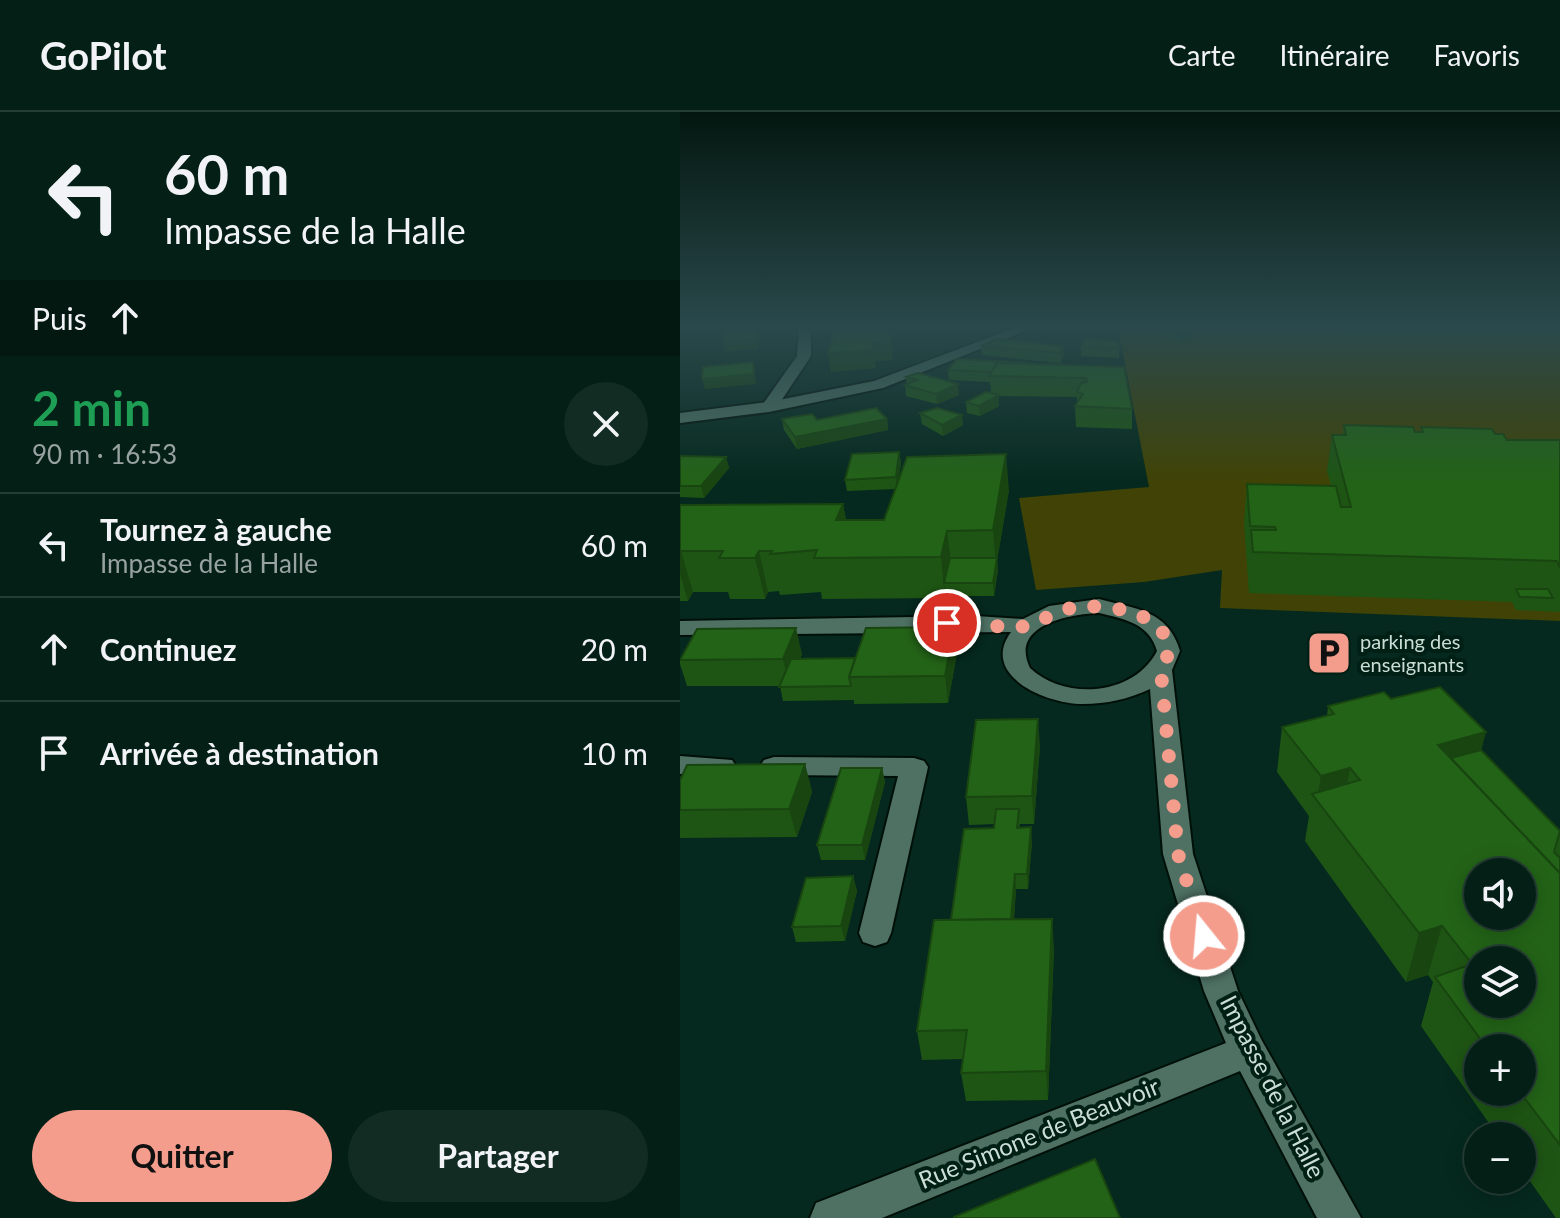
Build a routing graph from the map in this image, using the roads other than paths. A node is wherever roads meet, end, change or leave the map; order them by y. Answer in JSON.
{"nodes":[{"id":1,"x":788,"y":380,"type":"edge"},
{"id":2,"x":892,"y":380,"type":"edge"},
{"id":3,"x":769,"y":407,"type":"junction"},
{"id":4,"x":680,"y":418,"type":"edge"},
{"id":5,"x":1028,"y":626,"type":"junction"},
{"id":6,"x":680,"y":628,"type":"edge"},
{"id":7,"x":1161,"y":672,"type":"junction"},
{"id":8,"x":680,"y":765,"type":"edge"},
{"id":9,"x":875,"y":933,"type":"dead end"},
{"id":10,"x":1248,"y":1051,"type":"junction"},
{"id":11,"x":831,"y":1218,"type":"edge"},
{"id":12,"x":1340,"y":1218,"type":"edge"}],
"edges":[{"from":1,"to":3,"type":"street"},
{"from":2,"to":3,"type":"street"},
{"from":3,"to":4,"type":"street"},
{"from":5,"to":6,"type":"street"},
{"from":5,"to":7,"type":"street","name":"Impasse de la Halle"},
{"from":5,"to":7,"type":"street"},
{"from":7,"to":10,"type":"street","name":"Impasse de la Halle"},
{"from":8,"to":9,"type":"street"},
{"from":10,"to":11,"type":"street","name":"Rue Simone de Beauvoir"},
{"from":10,"to":12,"type":"street","name":"Impasse de la Halle"}]}
